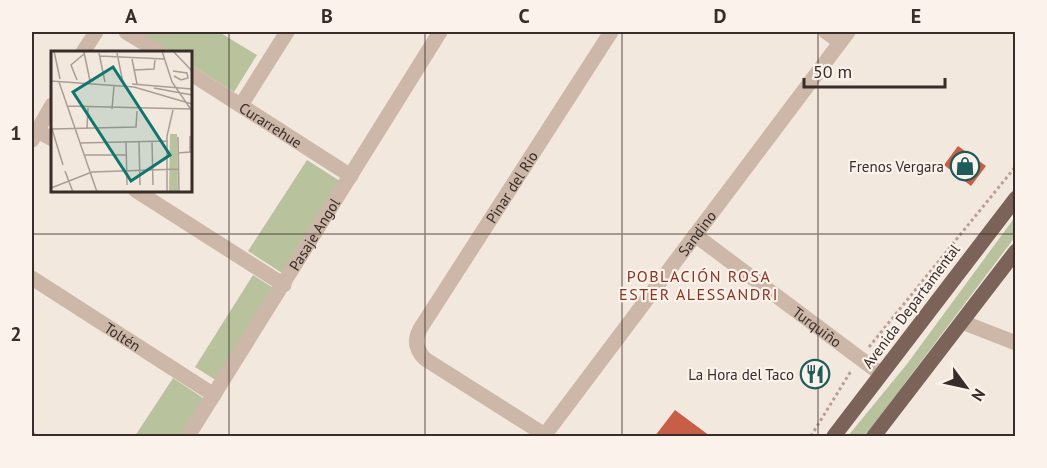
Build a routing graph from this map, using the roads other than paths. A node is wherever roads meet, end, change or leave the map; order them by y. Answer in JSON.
{"nodes":[{"id":1,"x":96,"y":32,"type":"edge"},
{"id":2,"x":126,"y":32,"type":"edge"},
{"id":3,"x":287,"y":32,"type":"edge"},
{"id":4,"x":440,"y":32,"type":"edge"},
{"id":5,"x":610,"y":32,"type":"edge"},
{"id":6,"x":826,"y":32,"type":"edge"},
{"id":7,"x":844,"y":37,"type":"edge"},
{"id":8,"x":84,"y":51,"type":"edge"},
{"id":9,"x":157,"y":51,"type":"edge"},
{"id":10,"x":192,"y":74,"type":"edge"},
{"id":11,"x":241,"y":105,"type":"junction"},
{"id":12,"x":51,"y":106,"type":"edge"},
{"id":13,"x":33,"y":133,"type":"edge"},
{"id":14,"x":51,"y":139,"type":"edge"},
{"id":15,"x":351,"y":176,"type":"junction"},
{"id":16,"x":138,"y":192,"type":"edge"},
{"id":17,"x":1016,"y":198,"type":"edge"},
{"id":18,"x":695,"y":235,"type":"junction"},
{"id":19,"x":1016,"y":251,"type":"edge"},
{"id":20,"x":32,"y":278,"type":"edge"},
{"id":21,"x":284,"y":285,"type":"junction"},
{"id":22,"x":962,"y":322,"type":"junction"},
{"id":23,"x":1016,"y":343,"type":"edge"},
{"id":24,"x":882,"y":374,"type":"junction"},
{"id":25,"x":214,"y":395,"type":"junction"},
{"id":26,"x":188,"y":436,"type":"edge"},
{"id":27,"x":545,"y":436,"type":"edge"},
{"id":28,"x":834,"y":436,"type":"edge"},
{"id":29,"x":874,"y":436,"type":"edge"}],
"edges":[{"from":1,"to":8,"type":"street"},
{"from":2,"to":9,"type":"street"},
{"from":3,"to":11,"type":"street"},
{"from":4,"to":15,"type":"street","name":"Pasaje Angol"},
{"from":5,"to":27,"type":"street","name":"Pinar del Río"},
{"from":6,"to":7,"type":"street"},
{"from":7,"to":18,"type":"street","name":"Sandino"},
{"from":10,"to":11,"type":"street","name":"Curarrehue"},
{"from":11,"to":15,"type":"street","name":"Curarrehue"},
{"from":12,"to":13,"type":"street"},
{"from":13,"to":14,"type":"street"},
{"from":15,"to":21,"type":"street","name":"Pasaje Angol"},
{"from":16,"to":21,"type":"street"},
{"from":17,"to":24,"type":"main road","name":"Avenida Departamental"},
{"from":18,"to":24,"type":"street","name":"Turquiño"},
{"from":18,"to":27,"type":"street","name":"Sandino"},
{"from":19,"to":22,"type":"main road"},
{"from":20,"to":25,"type":"street","name":"Toltén"},
{"from":21,"to":25,"type":"street","name":"Pasaje Angol"},
{"from":22,"to":23,"type":"street"},
{"from":22,"to":29,"type":"main road"},
{"from":24,"to":28,"type":"main road","name":"Avenida Departamental"},
{"from":25,"to":26,"type":"street","name":"Pasaje Angol"}]}
